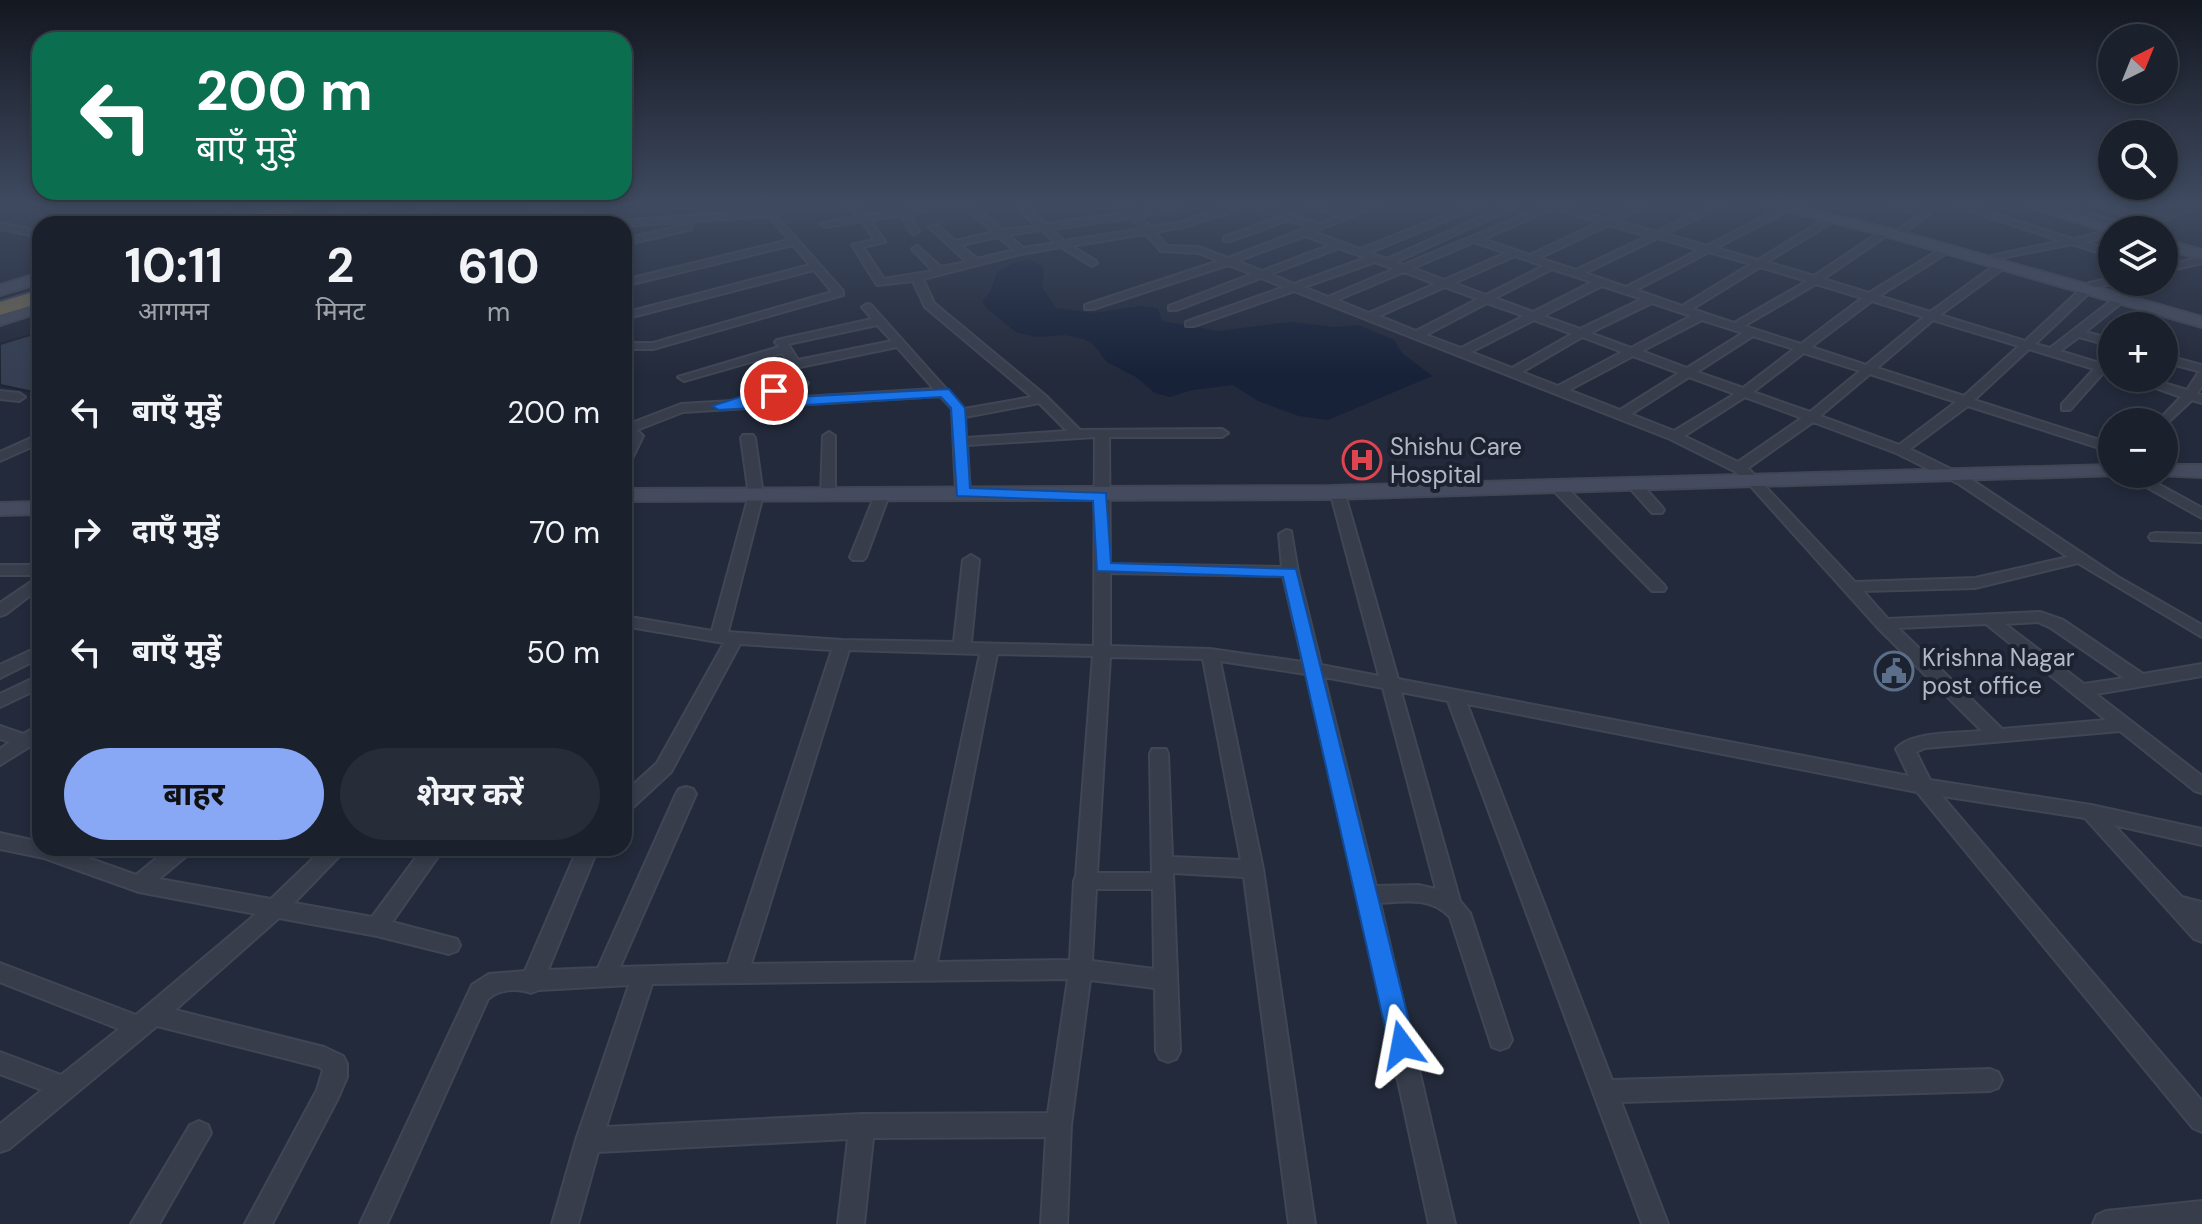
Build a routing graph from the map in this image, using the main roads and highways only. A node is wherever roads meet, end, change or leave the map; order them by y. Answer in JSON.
{"nodes":[{"id":1,"x":32,"y":288,"type":"edge"},
{"id":2,"x":0,"y":298,"type":"edge"},
{"id":3,"x":32,"y":299,"type":"edge"},
{"id":4,"x":0,"y":309,"type":"edge"}],
"edges":[{"from":1,"to":2,"type":"highway"},
{"from":3,"to":4,"type":"highway"}]}
